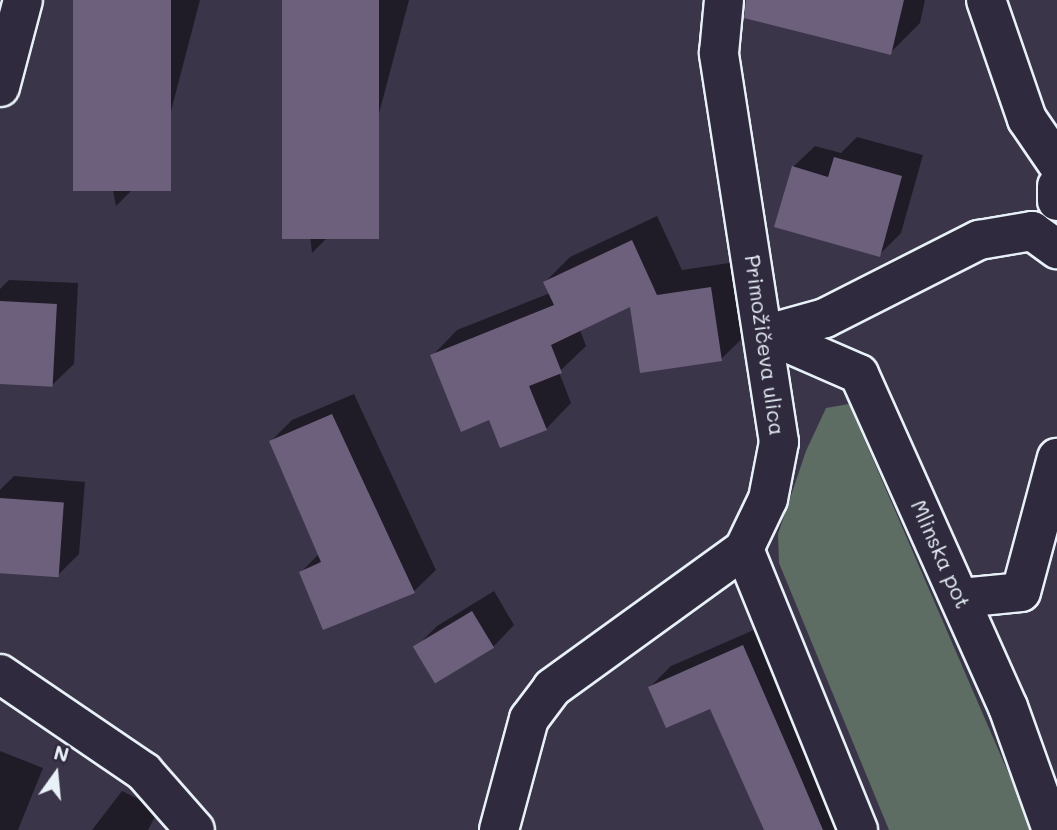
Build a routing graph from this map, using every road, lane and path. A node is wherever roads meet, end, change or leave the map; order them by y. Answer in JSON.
{"nodes":[{"id":1,"x":23,"y":0,"type":"edge"},
{"id":2,"x":724,"y":0,"type":"edge"},
{"id":3,"x":986,"y":0,"type":"edge"},
{"id":4,"x":0,"y":87,"type":"edge"},
{"id":5,"x":1057,"y":163,"type":"edge"},
{"id":6,"x":1057,"y":186,"type":"edge"},
{"id":7,"x":1057,"y":201,"type":"edge"},
{"id":8,"x":1057,"y":249,"type":"edge"},
{"id":9,"x":767,"y":334,"type":"junction"},
{"id":10,"x":1057,"y":457,"type":"edge"},
{"id":11,"x":744,"y":549,"type":"junction"},
{"id":12,"x":961,"y":598,"type":"junction"},
{"id":13,"x":0,"y":674,"type":"edge"},
{"id":14,"x":195,"y":830,"type":"edge"},
{"id":15,"x":499,"y":830,"type":"edge"},
{"id":16,"x":858,"y":830,"type":"edge"},
{"id":17,"x":1052,"y":830,"type":"edge"}],
"edges":[{"from":1,"to":4,"type":"street"},
{"from":2,"to":9,"type":"street","name":"Primožičeva ulica"},
{"from":3,"to":5,"type":"street"},
{"from":6,"to":7,"type":"street"},
{"from":8,"to":9,"type":"street"},
{"from":9,"to":11,"type":"street","name":"Primožičeva ulica"},
{"from":9,"to":12,"type":"street","name":"Mlinska pot"},
{"from":10,"to":12,"type":"street"},
{"from":11,"to":15,"type":"street","name":"Primožičeva ulica"},
{"from":11,"to":16,"type":"street"},
{"from":12,"to":17,"type":"street","name":"Mlinska pot"},
{"from":13,"to":14,"type":"street"}]}
